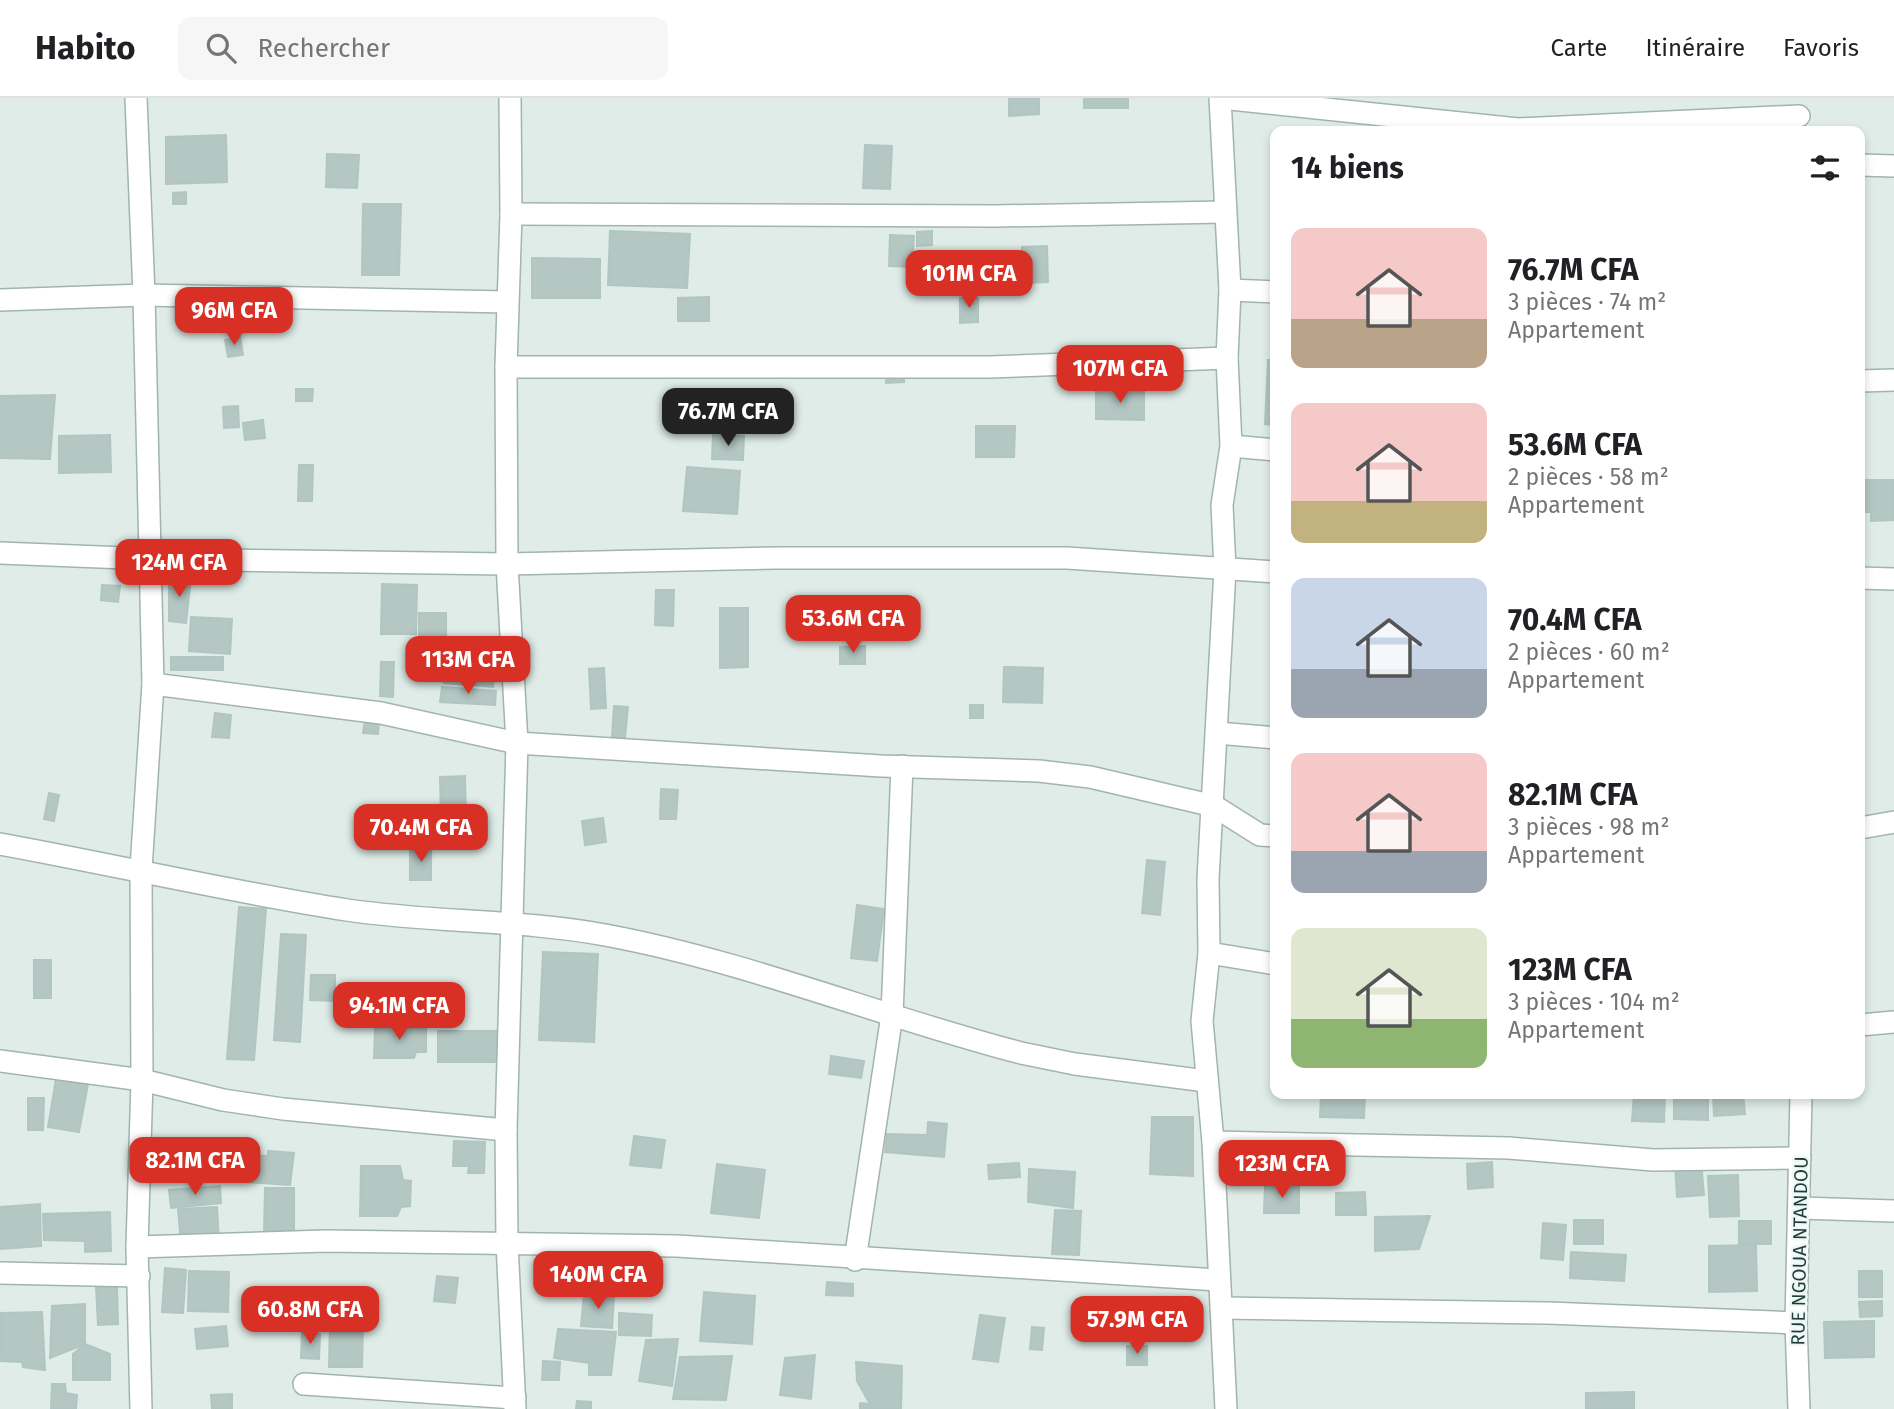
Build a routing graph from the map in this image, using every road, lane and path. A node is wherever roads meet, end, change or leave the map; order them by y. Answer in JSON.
{"nodes":[{"id":1,"x":136,"y":98,"type":"edge"},
{"id":2,"x":510,"y":98,"type":"edge"},
{"id":3,"x":1220,"y":98,"type":"edge"},
{"id":4,"x":1800,"y":115,"type":"edge"},
{"id":5,"x":1489,"y":126,"type":"edge"},
{"id":6,"x":1578,"y":126,"type":"edge"},
{"id":7,"x":1865,"y":165,"type":"edge"},
{"id":8,"x":1894,"y":166,"type":"edge"},
{"id":9,"x":1224,"y":212,"type":"junction"},
{"id":10,"x":512,"y":214,"type":"junction"},
{"id":11,"x":1230,"y":290,"type":"junction"},
{"id":12,"x":1270,"y":292,"type":"edge"},
{"id":13,"x":144,"y":295,"type":"junction"},
{"id":14,"x":0,"y":300,"type":"edge"},
{"id":15,"x":507,"y":302,"type":"junction"},
{"id":16,"x":1227,"y":358,"type":"junction"},
{"id":17,"x":506,"y":367,"type":"junction"},
{"id":18,"x":1894,"y":380,"type":"edge"},
{"id":19,"x":1865,"y":381,"type":"edge"},
{"id":20,"x":1231,"y":446,"type":"junction"},
{"id":21,"x":1270,"y":449,"type":"edge"},
{"id":22,"x":0,"y":553,"type":"edge"},
{"id":23,"x":150,"y":559,"type":"junction"},
{"id":24,"x":507,"y":564,"type":"junction"},
{"id":25,"x":1225,"y":570,"type":"junction"},
{"id":26,"x":1270,"y":572,"type":"edge"},
{"id":27,"x":1865,"y":578,"type":"edge"},
{"id":28,"x":1894,"y":579,"type":"edge"},
{"id":29,"x":153,"y":684,"type":"junction"},
{"id":30,"x":1217,"y":733,"type":"junction"},
{"id":31,"x":1270,"y":737,"type":"edge"},
{"id":32,"x":517,"y":743,"type":"junction"},
{"id":33,"x":902,"y":766,"type":"junction"},
{"id":34,"x":1213,"y":806,"type":"junction"},
{"id":35,"x":1894,"y":822,"type":"edge"},
{"id":36,"x":1865,"y":827,"type":"edge"},
{"id":37,"x":1270,"y":836,"type":"edge"},
{"id":38,"x":0,"y":844,"type":"edge"},
{"id":39,"x":142,"y":869,"type":"junction"},
{"id":40,"x":514,"y":924,"type":"junction"},
{"id":41,"x":1209,"y":953,"type":"junction"},
{"id":42,"x":1270,"y":963,"type":"edge"},
{"id":43,"x":892,"y":1015,"type":"junction"},
{"id":44,"x":1894,"y":1022,"type":"edge"},
{"id":45,"x":1865,"y":1025,"type":"edge"},
{"id":46,"x":0,"y":1062,"type":"edge"},
{"id":47,"x":142,"y":1080,"type":"junction"},
{"id":48,"x":1206,"y":1081,"type":"junction"},
{"id":49,"x":1801,"y":1099,"type":"edge"},
{"id":50,"x":506,"y":1130,"type":"junction"},
{"id":51,"x":1213,"y":1142,"type":"junction"},
{"id":52,"x":1800,"y":1158,"type":"junction"},
{"id":53,"x":1800,"y":1208,"type":"junction"},
{"id":54,"x":1894,"y":1211,"type":"edge"},
{"id":55,"x":507,"y":1243,"type":"junction"},
{"id":56,"x":137,"y":1247,"type":"junction"},
{"id":57,"x":855,"y":1260,"type":"junction"},
{"id":58,"x":0,"y":1273,"type":"edge"},
{"id":59,"x":139,"y":1276,"type":"junction"},
{"id":60,"x":1218,"y":1280,"type":"junction"},
{"id":61,"x":1221,"y":1308,"type":"junction"},
{"id":62,"x":1796,"y":1323,"type":"junction"},
{"id":63,"x":303,"y":1384,"type":"dead end"},
{"id":64,"x":515,"y":1403,"type":"edge"},
{"id":65,"x":141,"y":1409,"type":"edge"},
{"id":66,"x":1226,"y":1409,"type":"edge"},
{"id":67,"x":1799,"y":1409,"type":"edge"}],
"edges":[{"from":1,"to":13,"type":"street"},
{"from":2,"to":10,"type":"street"},
{"from":3,"to":5,"type":"street"},
{"from":3,"to":9,"type":"street"},
{"from":4,"to":6,"type":"street"},
{"from":7,"to":8,"type":"street"},
{"from":9,"to":10,"type":"street"},
{"from":9,"to":11,"type":"street"},
{"from":10,"to":15,"type":"street"},
{"from":11,"to":12,"type":"street"},
{"from":11,"to":16,"type":"street"},
{"from":13,"to":14,"type":"street"},
{"from":13,"to":15,"type":"street"},
{"from":13,"to":23,"type":"street"},
{"from":15,"to":17,"type":"street"},
{"from":16,"to":17,"type":"street"},
{"from":16,"to":20,"type":"street"},
{"from":17,"to":24,"type":"street"},
{"from":18,"to":19,"type":"street"},
{"from":20,"to":21,"type":"street"},
{"from":20,"to":25,"type":"street"},
{"from":22,"to":23,"type":"street"},
{"from":23,"to":24,"type":"street"},
{"from":23,"to":29,"type":"street"},
{"from":24,"to":25,"type":"street"},
{"from":24,"to":32,"type":"street"},
{"from":25,"to":26,"type":"street"},
{"from":25,"to":30,"type":"street"},
{"from":27,"to":28,"type":"street"},
{"from":29,"to":32,"type":"street"},
{"from":29,"to":39,"type":"street"},
{"from":30,"to":31,"type":"street"},
{"from":30,"to":34,"type":"street"},
{"from":32,"to":33,"type":"street"},
{"from":32,"to":40,"type":"street"},
{"from":33,"to":34,"type":"street"},
{"from":33,"to":43,"type":"street"},
{"from":34,"to":37,"type":"street"},
{"from":34,"to":41,"type":"street"},
{"from":35,"to":36,"type":"street"},
{"from":38,"to":39,"type":"street"},
{"from":39,"to":40,"type":"street"},
{"from":39,"to":47,"type":"street"},
{"from":40,"to":43,"type":"street"},
{"from":40,"to":50,"type":"street"},
{"from":41,"to":42,"type":"street"},
{"from":41,"to":48,"type":"street"},
{"from":43,"to":48,"type":"street"},
{"from":43,"to":57,"type":"street"},
{"from":44,"to":45,"type":"street"},
{"from":46,"to":47,"type":"street"},
{"from":47,"to":50,"type":"street"},
{"from":47,"to":56,"type":"street"},
{"from":48,"to":51,"type":"street"},
{"from":49,"to":52,"type":"street","name":"RUE NGOUA NTANDOU"},
{"from":50,"to":55,"type":"street"},
{"from":51,"to":52,"type":"street"},
{"from":51,"to":60,"type":"street"},
{"from":52,"to":53,"type":"street","name":"RUE NGOUA NTANDOU"},
{"from":53,"to":54,"type":"street"},
{"from":53,"to":62,"type":"street","name":"RUE NGOUA NTANDOU"},
{"from":55,"to":56,"type":"street"},
{"from":55,"to":57,"type":"street"},
{"from":55,"to":64,"type":"street"},
{"from":56,"to":59,"type":"street"},
{"from":57,"to":60,"type":"street"},
{"from":58,"to":59,"type":"street"},
{"from":59,"to":65,"type":"street"},
{"from":60,"to":61,"type":"street"},
{"from":61,"to":62,"type":"street"},
{"from":61,"to":66,"type":"street"},
{"from":62,"to":67,"type":"street","name":"RUE NGOUA NTANDOU"},
{"from":63,"to":64,"type":"street"}]}
